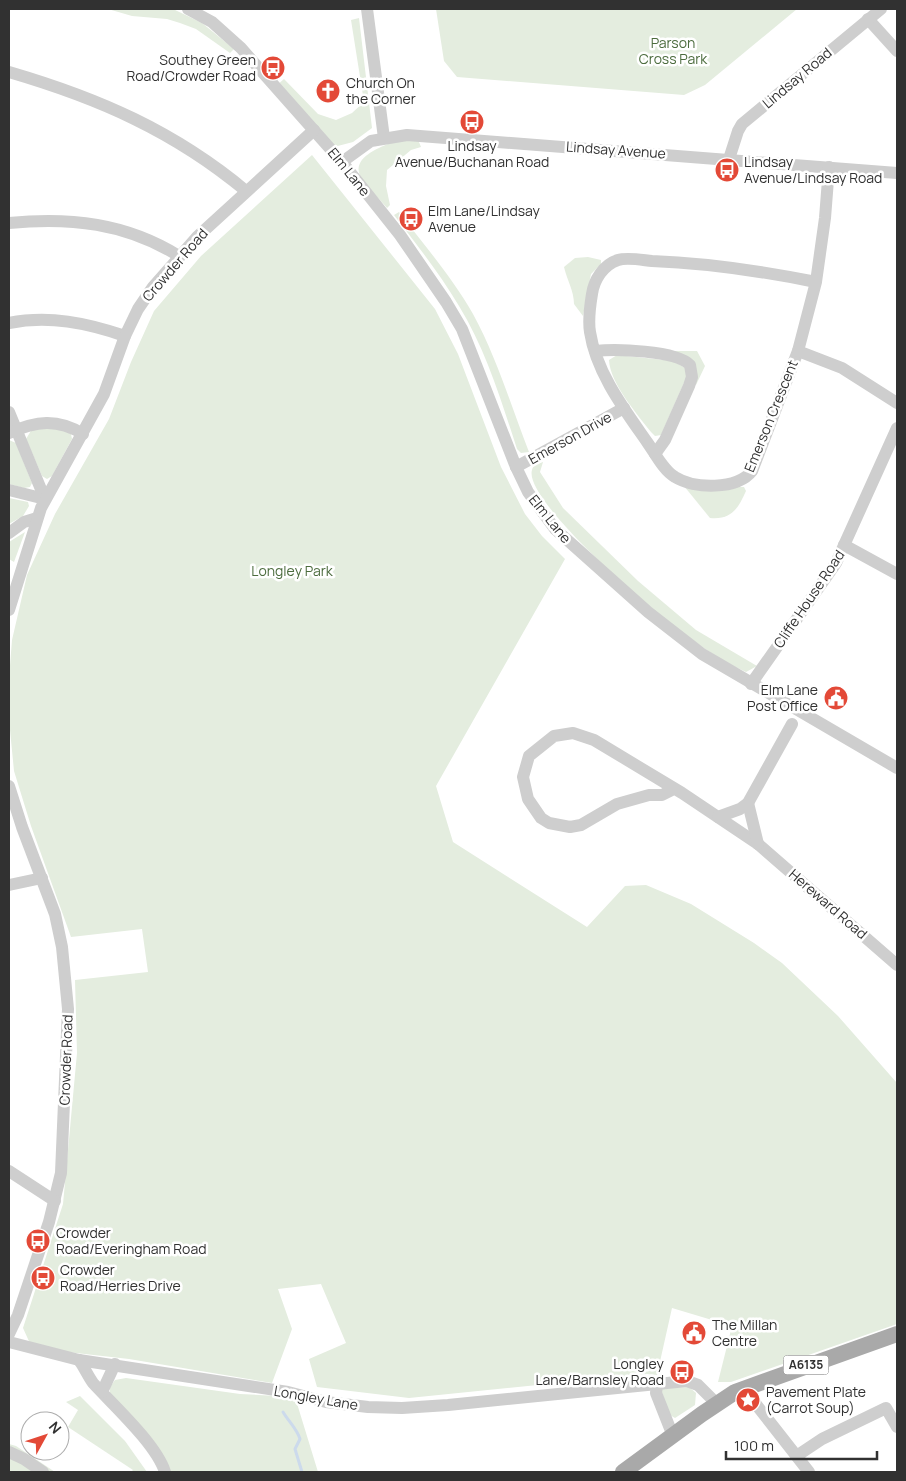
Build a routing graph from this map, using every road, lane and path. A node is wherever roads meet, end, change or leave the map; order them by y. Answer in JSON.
{"nodes":[{"id":1,"x":188,"y":9,"type":"edge"},
{"id":2,"x":367,"y":9,"type":"edge"},
{"id":3,"x":881,"y":9,"type":"edge"},
{"id":4,"x":868,"y":19,"type":"junction"},
{"id":5,"x":897,"y":51,"type":"edge"},
{"id":6,"x":9,"y":72,"type":"edge"},
{"id":7,"x":314,"y":130,"type":"junction"},
{"id":8,"x":384,"y":138,"type":"junction"},
{"id":9,"x":729,"y":158,"type":"junction"},
{"id":10,"x":342,"y":162,"type":"junction"},
{"id":11,"x":829,"y":167,"type":"junction"},
{"id":12,"x":897,"y":173,"type":"edge"},
{"id":13,"x":246,"y":191,"type":"junction"},
{"id":14,"x":9,"y":223,"type":"edge"},
{"id":15,"x":179,"y":256,"type":"junction"},
{"id":16,"x":816,"y":282,"type":"junction"},
{"id":17,"x":9,"y":323,"type":"edge"},
{"id":18,"x":125,"y":336,"type":"junction"},
{"id":19,"x":595,"y":351,"type":"junction"},
{"id":20,"x":798,"y":351,"type":"junction"},
{"id":21,"x":897,"y":403,"type":"edge"},
{"id":22,"x":624,"y":408,"type":"junction"},
{"id":23,"x":9,"y":412,"type":"edge"},
{"id":24,"x":897,"y":428,"type":"edge"},
{"id":25,"x":12,"y":432,"type":"edge"},
{"id":26,"x":83,"y":434,"type":"junction"},
{"id":27,"x":656,"y":454,"type":"junction"},
{"id":28,"x":516,"y":467,"type":"junction"},
{"id":29,"x":9,"y":490,"type":"edge"},
{"id":30,"x":45,"y":499,"type":"junction"},
{"id":31,"x":37,"y":518,"type":"junction"},
{"id":32,"x":9,"y":532,"type":"edge"},
{"id":33,"x":844,"y":545,"type":"junction"},
{"id":34,"x":14,"y":569,"type":"edge"},
{"id":35,"x":897,"y":574,"type":"edge"},
{"id":36,"x":9,"y":610,"type":"edge"},
{"id":37,"x":751,"y":684,"type":"junction"},
{"id":38,"x":792,"y":724,"type":"dead end"},
{"id":39,"x":897,"y":768,"type":"edge"},
{"id":40,"x":9,"y":786,"type":"edge"},
{"id":41,"x":674,"y":789,"type":"junction"},
{"id":42,"x":748,"y":802,"type":"junction"},
{"id":43,"x":718,"y":817,"type":"junction"},
{"id":44,"x":758,"y":844,"type":"junction"},
{"id":45,"x":42,"y":878,"type":"junction"},
{"id":46,"x":9,"y":885,"type":"edge"},
{"id":47,"x":897,"y":966,"type":"edge"},
{"id":48,"x":9,"y":1171,"type":"edge"},
{"id":49,"x":55,"y":1201,"type":"junction"},
{"id":50,"x":9,"y":1334,"type":"edge"},
{"id":51,"x":897,"y":1334,"type":"edge"},
{"id":52,"x":9,"y":1342,"type":"edge"},
{"id":53,"x":79,"y":1360,"type":"junction"},
{"id":54,"x":115,"y":1364,"type":"junction"},
{"id":55,"x":657,"y":1385,"type":"junction"},
{"id":56,"x":744,"y":1389,"type":"junction"},
{"id":57,"x":102,"y":1392,"type":"junction"},
{"id":58,"x":717,"y":1404,"type":"junction"},
{"id":59,"x":897,"y":1427,"type":"edge"},
{"id":60,"x":673,"y":1436,"type":"junction"},
{"id":61,"x":9,"y":1452,"type":"edge"},
{"id":62,"x":798,"y":1455,"type":"junction"},
{"id":63,"x":42,"y":1472,"type":"edge"},
{"id":64,"x":165,"y":1472,"type":"edge"},
{"id":65,"x":623,"y":1472,"type":"edge"},
{"id":66,"x":809,"y":1472,"type":"edge"}],
"edges":[{"from":1,"to":7,"type":"street","name":"Elm Lane"},
{"from":2,"to":8,"type":"street"},
{"from":3,"to":4,"type":"street","name":"Lindsay Road"},
{"from":4,"to":5,"type":"street"},
{"from":4,"to":9,"type":"street","name":"Lindsay Road"},
{"from":6,"to":13,"type":"street"},
{"from":7,"to":10,"type":"street","name":"Elm Lane"},
{"from":7,"to":13,"type":"street","name":"Crowder Road"},
{"from":8,"to":9,"type":"street","name":"Lindsay Avenue"},
{"from":8,"to":10,"type":"street","name":"Lindsay Avenue"},
{"from":9,"to":11,"type":"street","name":"Lindsay Avenue"},
{"from":10,"to":28,"type":"street","name":"Elm Lane"},
{"from":11,"to":12,"type":"street","name":"Lindsay Avenue"},
{"from":11,"to":16,"type":"street","name":"Emerson Crescent"},
{"from":13,"to":15,"type":"street","name":"Crowder Road"},
{"from":14,"to":15,"type":"street"},
{"from":15,"to":18,"type":"street","name":"Crowder Road"},
{"from":16,"to":19,"type":"street","name":"Emerson Crescent"},
{"from":16,"to":20,"type":"street","name":"Emerson Crescent"},
{"from":17,"to":18,"type":"street"},
{"from":18,"to":26,"type":"street","name":"Crowder Road"},
{"from":19,"to":22,"type":"street","name":"Emerson Crescent"},
{"from":19,"to":27,"type":"street"},
{"from":20,"to":21,"type":"street"},
{"from":20,"to":27,"type":"street","name":"Emerson Crescent"},
{"from":22,"to":27,"type":"street","name":"Emerson Crescent"},
{"from":22,"to":28,"type":"street","name":"Emerson Drive"},
{"from":23,"to":25,"type":"street"},
{"from":24,"to":33,"type":"street","name":"Cliffe House Road"},
{"from":25,"to":26,"type":"street"},
{"from":25,"to":30,"type":"street"},
{"from":26,"to":30,"type":"street","name":"Crowder Road"},
{"from":28,"to":37,"type":"street","name":"Elm Lane"},
{"from":29,"to":30,"type":"street"},
{"from":30,"to":31,"type":"street","name":"Crowder Road"},
{"from":31,"to":32,"type":"street"},
{"from":31,"to":34,"type":"street","name":"Crowder Road"},
{"from":33,"to":35,"type":"street"},
{"from":33,"to":37,"type":"street","name":"Cliffe House Road"},
{"from":34,"to":36,"type":"street","name":"Crowder Road"},
{"from":37,"to":39,"type":"street","name":"Elm Lane"},
{"from":38,"to":42,"type":"street"},
{"from":40,"to":45,"type":"street","name":"Crowder Road"},
{"from":41,"to":41,"type":"street","name":"Hereward Road"},
{"from":41,"to":43,"type":"street","name":"Hereward Road"},
{"from":42,"to":43,"type":"street"},
{"from":42,"to":44,"type":"street"},
{"from":43,"to":44,"type":"street","name":"Hereward Road"},
{"from":44,"to":47,"type":"street","name":"Hereward Road"},
{"from":45,"to":46,"type":"street"},
{"from":45,"to":49,"type":"street","name":"Crowder Road"},
{"from":48,"to":49,"type":"street"},
{"from":49,"to":50,"type":"street","name":"Crowder Road"},
{"from":51,"to":56,"type":"main road","number":"A6135"},
{"from":52,"to":53,"type":"street","name":"Longley Lane"},
{"from":53,"to":54,"type":"street","name":"Longley Lane"},
{"from":53,"to":57,"type":"street"},
{"from":54,"to":55,"type":"street","name":"Longley Lane"},
{"from":54,"to":57,"type":"street"},
{"from":55,"to":58,"type":"street","name":"Longley Lane"},
{"from":55,"to":60,"type":"street"},
{"from":56,"to":58,"type":"main road","number":"A6135"},
{"from":56,"to":62,"type":"street"},
{"from":57,"to":64,"type":"street"},
{"from":58,"to":60,"type":"main road","number":"A6135"},
{"from":59,"to":62,"type":"street"},
{"from":60,"to":65,"type":"main road","number":"A6135"},
{"from":61,"to":63,"type":"street"},
{"from":62,"to":66,"type":"street"}]}
